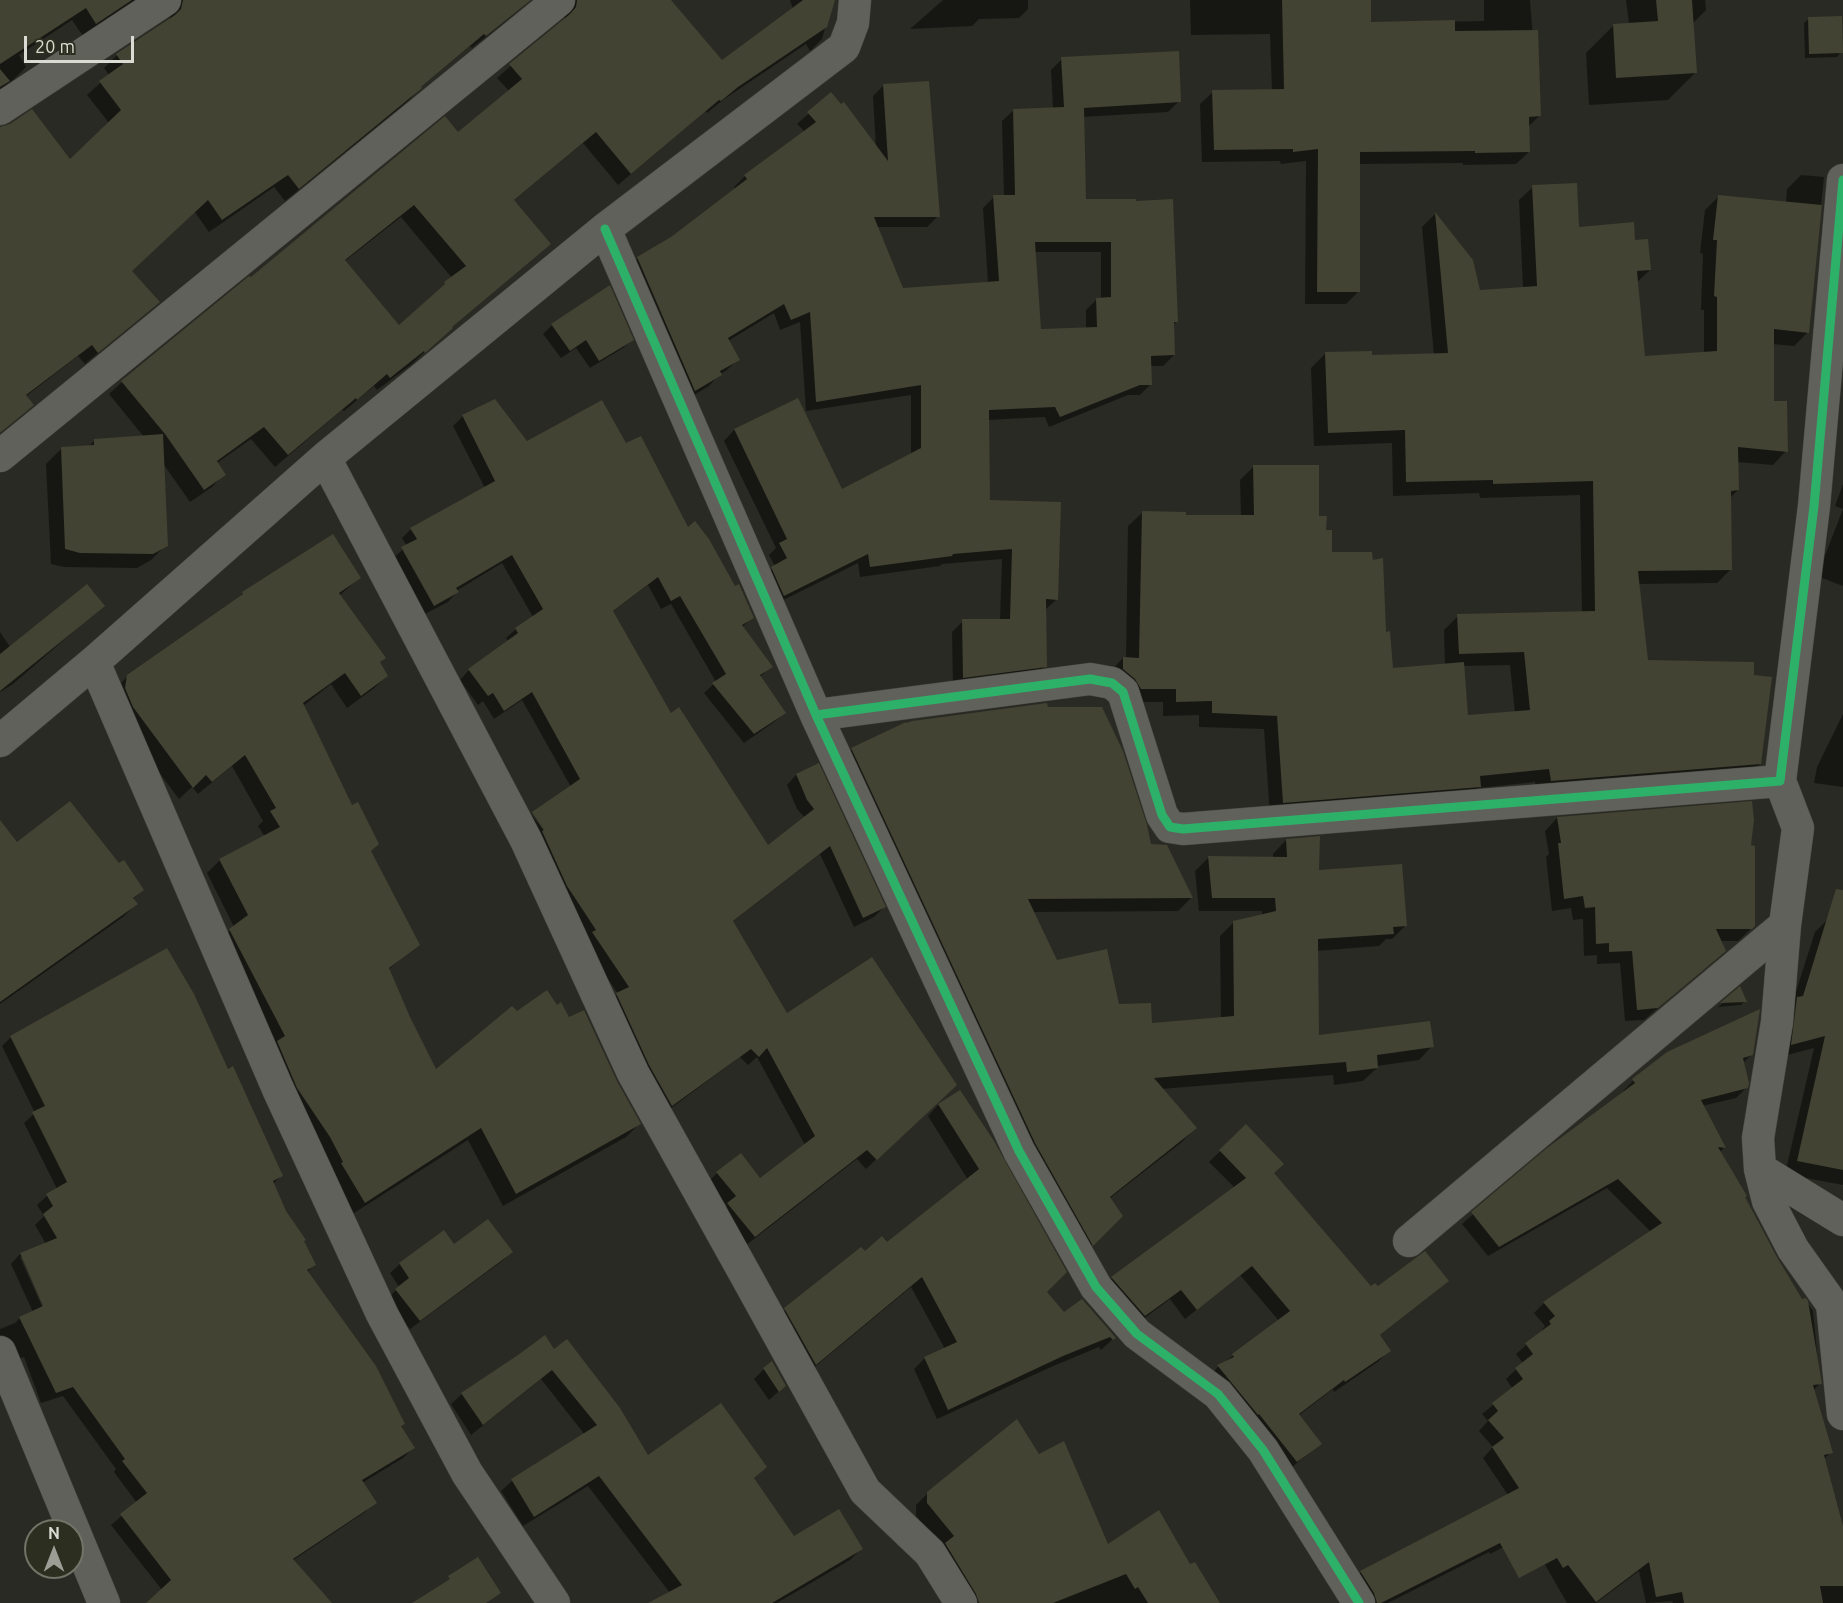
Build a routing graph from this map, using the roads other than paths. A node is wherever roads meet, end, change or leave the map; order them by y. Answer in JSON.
{"nodes":[{"id":1,"x":165,"y":0,"type":"edge"},
{"id":2,"x":559,"y":0,"type":"edge"},
{"id":3,"x":855,"y":0,"type":"edge"},
{"id":4,"x":0,"y":109,"type":"edge"},
{"id":5,"x":1843,"y":180,"type":"edge"},
{"id":6,"x":604,"y":229,"type":"junction"},
{"id":7,"x":0,"y":456,"type":"edge"},
{"id":8,"x":326,"y":458,"type":"junction"},
{"id":9,"x":94,"y":662,"type":"junction"},
{"id":10,"x":816,"y":715,"type":"junction"},
{"id":11,"x":0,"y":741,"type":"edge"},
{"id":12,"x":1780,"y":781,"type":"junction"},
{"id":13,"x":1785,"y":925,"type":"junction"},
{"id":14,"x":1760,"y":1169,"type":"junction"},
{"id":15,"x":1843,"y":1220,"type":"edge"},
{"id":16,"x":1409,"y":1241,"type":"dead end"},
{"id":17,"x":0,"y":1352,"type":"edge"},
{"id":18,"x":1843,"y":1414,"type":"edge"},
{"id":19,"x":104,"y":1603,"type":"edge"},
{"id":20,"x":554,"y":1603,"type":"edge"},
{"id":21,"x":961,"y":1603,"type":"edge"},
{"id":22,"x":1359,"y":1603,"type":"edge"}],
"edges":[{"from":1,"to":4,"type":"street"},
{"from":2,"to":7,"type":"street"},
{"from":3,"to":6,"type":"street"},
{"from":5,"to":12,"type":"street"},
{"from":6,"to":8,"type":"street"},
{"from":6,"to":10,"type":"street"},
{"from":8,"to":9,"type":"street"},
{"from":8,"to":21,"type":"street"},
{"from":9,"to":11,"type":"street"},
{"from":9,"to":20,"type":"street"},
{"from":10,"to":12,"type":"street"},
{"from":10,"to":22,"type":"street"},
{"from":12,"to":13,"type":"street"},
{"from":13,"to":14,"type":"street"},
{"from":13,"to":16,"type":"street"},
{"from":14,"to":15,"type":"street"},
{"from":14,"to":18,"type":"street"},
{"from":17,"to":19,"type":"street"}]}
